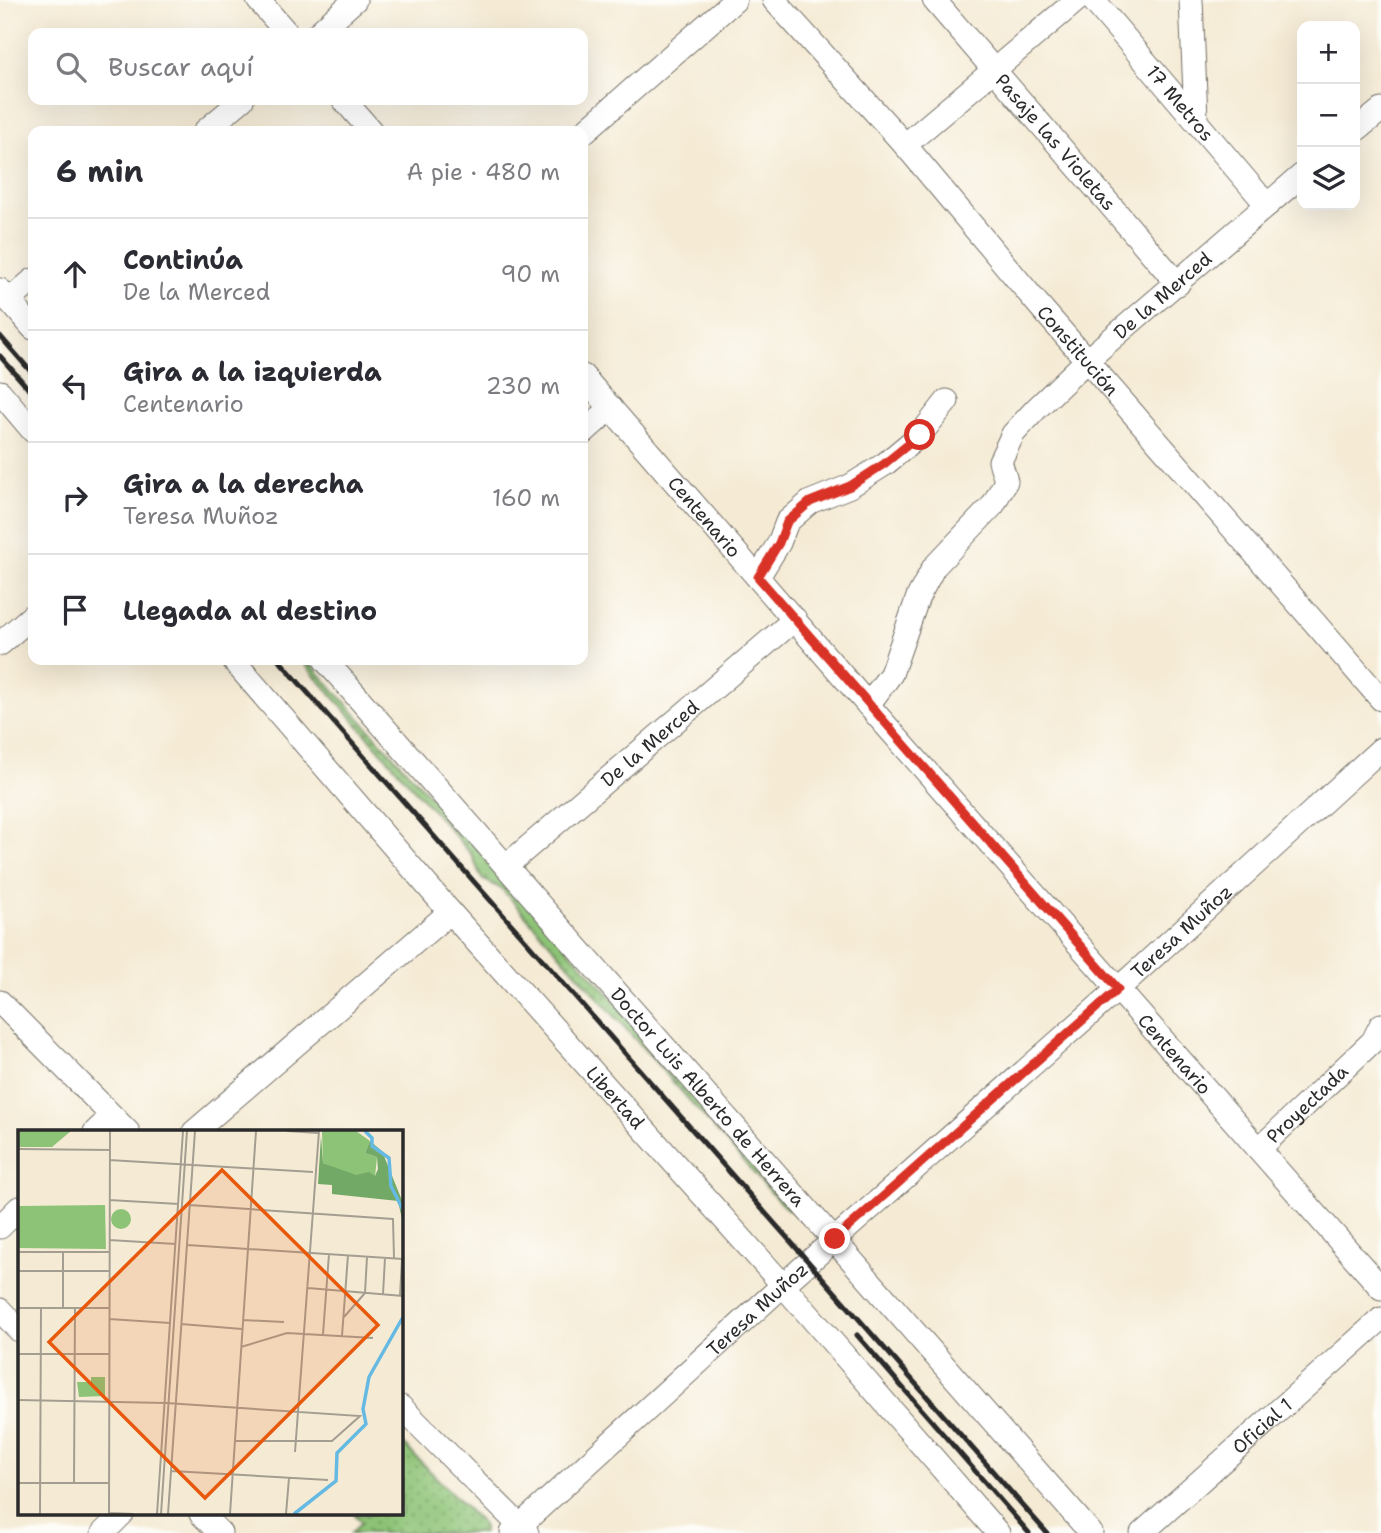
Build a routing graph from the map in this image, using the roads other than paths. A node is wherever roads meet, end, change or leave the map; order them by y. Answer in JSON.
{"nodes":[{"id":1,"x":258,"y":0,"type":"edge"},
{"id":2,"x":355,"y":0,"type":"edge"},
{"id":3,"x":736,"y":0,"type":"edge"},
{"id":4,"x":774,"y":0,"type":"edge"},
{"id":5,"x":934,"y":0,"type":"edge"},
{"id":6,"x":1077,"y":0,"type":"edge"},
{"id":7,"x":1093,"y":0,"type":"edge"},
{"id":8,"x":1191,"y":0,"type":"edge"},
{"id":9,"x":283,"y":28,"type":"edge"},
{"id":10,"x":324,"y":28,"type":"edge"},
{"id":11,"x":993,"y":70,"type":"junction"},
{"id":12,"x":236,"y":105,"type":"edge"},
{"id":13,"x":348,"y":105,"type":"edge"},
{"id":14,"x":1381,"y":110,"type":"edge"},
{"id":15,"x":1196,"y":118,"type":"junction"},
{"id":16,"x":211,"y":126,"type":"edge"},
{"id":17,"x":367,"y":126,"type":"edge"},
{"id":18,"x":1360,"y":127,"type":"edge"},
{"id":19,"x":588,"y":129,"type":"edge"},
{"id":20,"x":905,"y":145,"type":"junction"},
{"id":21,"x":1297,"y":179,"type":"edge"},
{"id":22,"x":1267,"y":205,"type":"junction"},
{"id":23,"x":28,"y":283,"type":"edge"},
{"id":24,"x":1178,"y":284,"type":"junction"},
{"id":25,"x":5,"y":296,"type":"edge"},
{"id":26,"x":28,"y":322,"type":"edge"},
{"id":27,"x":1087,"y":360,"type":"junction"},
{"id":28,"x":588,"y":382,"type":"edge"},
{"id":29,"x":0,"y":392,"type":"edge"},
{"id":30,"x":947,"y":401,"type":"dead end"},
{"id":31,"x":611,"y":408,"type":"junction"},
{"id":32,"x":28,"y":425,"type":"edge"},
{"id":33,"x":588,"y":429,"type":"edge"},
{"id":34,"x":758,"y":577,"type":"junction"},
{"id":35,"x":28,"y":619,"type":"edge"},
{"id":36,"x":795,"y":620,"type":"junction"},
{"id":37,"x":0,"y":644,"type":"edge"},
{"id":38,"x":237,"y":665,"type":"edge"},
{"id":39,"x":329,"y":665,"type":"edge"},
{"id":40,"x":1381,"y":699,"type":"edge"},
{"id":41,"x":868,"y":705,"type":"junction"},
{"id":42,"x":1381,"y":749,"type":"edge"},
{"id":43,"x":506,"y":866,"type":"junction"},
{"id":44,"x":450,"y":912,"type":"junction"},
{"id":45,"x":1118,"y":989,"type":"junction"},
{"id":46,"x":0,"y":1002,"type":"edge"},
{"id":47,"x":1381,"y":1025,"type":"edge"},
{"id":48,"x":112,"y":1116,"type":"junction"},
{"id":49,"x":97,"y":1130,"type":"edge"},
{"id":50,"x":126,"y":1130,"type":"edge"},
{"id":51,"x":196,"y":1130,"type":"edge"},
{"id":52,"x":1259,"y":1149,"type":"junction"},
{"id":53,"x":18,"y":1209,"type":"edge"},
{"id":54,"x":0,"y":1227,"type":"edge"},
{"id":55,"x":835,"y":1239,"type":"junction"},
{"id":56,"x":783,"y":1285,"type":"junction"},
{"id":57,"x":1381,"y":1288,"type":"edge"},
{"id":58,"x":0,"y":1310,"type":"edge"},
{"id":59,"x":1381,"y":1319,"type":"edge"},
{"id":60,"x":18,"y":1329,"type":"edge"},
{"id":61,"x":402,"y":1408,"type":"edge"},
{"id":62,"x":119,"y":1516,"type":"edge"},
{"id":63,"x":203,"y":1516,"type":"edge"},
{"id":64,"x":519,"y":1531,"type":"edge"},
{"id":65,"x":103,"y":1533,"type":"edge"},
{"id":66,"x":220,"y":1533,"type":"edge"},
{"id":67,"x":998,"y":1533,"type":"edge"},
{"id":68,"x":1091,"y":1533,"type":"edge"},
{"id":69,"x":1142,"y":1533,"type":"edge"}],
"edges":[{"from":1,"to":9,"type":"street"},
{"from":2,"to":10,"type":"street"},
{"from":3,"to":19,"type":"street"},
{"from":4,"to":20,"type":"street","name":"Constitución"},
{"from":5,"to":11,"type":"street","name":"Pasaje las Violetas"},
{"from":6,"to":11,"type":"street"},
{"from":7,"to":15,"type":"street","name":"17 Metros"},
{"from":8,"to":15,"type":"street"},
{"from":11,"to":20,"type":"street"},
{"from":11,"to":24,"type":"street","name":"Pasaje las Violetas"},
{"from":12,"to":16,"type":"street"},
{"from":13,"to":17,"type":"street"},
{"from":14,"to":18,"type":"street"},
{"from":15,"to":22,"type":"street","name":"17 Metros"},
{"from":20,"to":27,"type":"street","name":"Constitución"},
{"from":21,"to":22,"type":"street","name":"De la Merced"},
{"from":22,"to":24,"type":"street","name":"De la Merced"},
{"from":23,"to":25,"type":"street"},
{"from":24,"to":27,"type":"street","name":"De la Merced"},
{"from":25,"to":26,"type":"street"},
{"from":27,"to":40,"type":"street","name":"Constitución"},
{"from":27,"to":41,"type":"street","name":"De la Merced"},
{"from":28,"to":31,"type":"street","name":"Centenario"},
{"from":29,"to":32,"type":"street"},
{"from":30,"to":34,"type":"street"},
{"from":31,"to":33,"type":"street"},
{"from":31,"to":34,"type":"street","name":"Centenario"},
{"from":34,"to":36,"type":"street","name":"Centenario"},
{"from":35,"to":37,"type":"street"},
{"from":36,"to":41,"type":"street","name":"Centenario"},
{"from":36,"to":43,"type":"street","name":"De la Merced"},
{"from":38,"to":44,"type":"street","name":"Libertad"},
{"from":39,"to":43,"type":"street","name":"Doctor Luis Alberto de Herrera"},
{"from":41,"to":45,"type":"street","name":"Centenario"},
{"from":42,"to":45,"type":"street","name":"Teresa Muñoz"},
{"from":43,"to":55,"type":"street","name":"Doctor Luis Alberto de Herrera"},
{"from":44,"to":51,"type":"street"},
{"from":44,"to":56,"type":"street","name":"Libertad"},
{"from":45,"to":52,"type":"street","name":"Centenario"},
{"from":45,"to":55,"type":"street","name":"Teresa Muñoz"},
{"from":46,"to":48,"type":"street"},
{"from":47,"to":52,"type":"street","name":"Proyectada"},
{"from":48,"to":49,"type":"street"},
{"from":48,"to":50,"type":"street"},
{"from":52,"to":57,"type":"street","name":"Centenario"},
{"from":53,"to":54,"type":"street"},
{"from":55,"to":56,"type":"street","name":"Teresa Muñoz"},
{"from":55,"to":68,"type":"street","name":"Doctor Luis Alberto de Herrera"},
{"from":56,"to":64,"type":"street","name":"Teresa Muñoz"},
{"from":56,"to":67,"type":"street","name":"Libertad"},
{"from":58,"to":60,"type":"street"},
{"from":59,"to":69,"type":"street","name":"Oficial 1"},
{"from":61,"to":64,"type":"street"},
{"from":62,"to":65,"type":"street"},
{"from":63,"to":66,"type":"street"}]}
